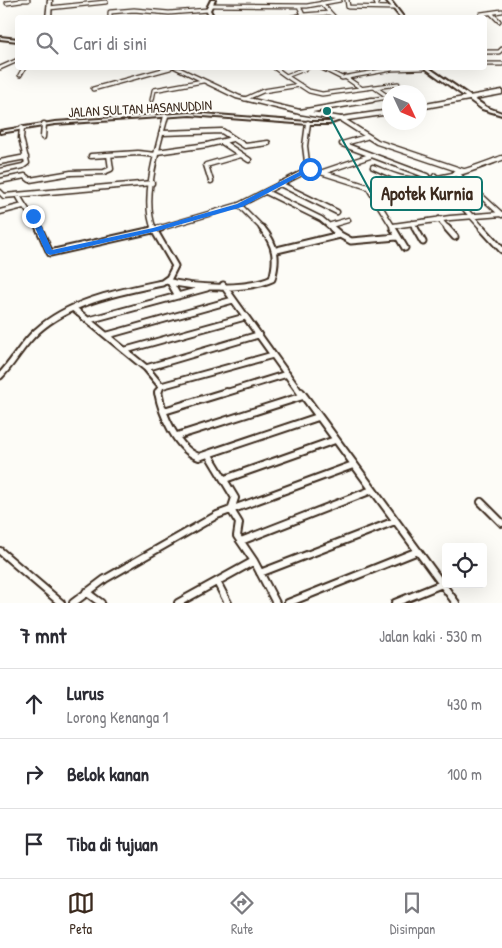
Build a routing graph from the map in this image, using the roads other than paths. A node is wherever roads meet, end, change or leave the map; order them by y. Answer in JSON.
{"nodes":[{"id":1,"x":20,"y":0,"type":"edge"},
{"id":2,"x":28,"y":0,"type":"edge"},
{"id":3,"x":50,"y":0,"type":"edge"},
{"id":4,"x":213,"y":0,"type":"edge"},
{"id":5,"x":340,"y":0,"type":"edge"},
{"id":6,"x":347,"y":0,"type":"edge"},
{"id":7,"x":375,"y":0,"type":"edge"},
{"id":8,"x":388,"y":0,"type":"edge"},
{"id":9,"x":106,"y":1,"type":"edge"},
{"id":10,"x":262,"y":1,"type":"edge"},
{"id":11,"x":333,"y":1,"type":"edge"},
{"id":12,"x":7,"y":3,"type":"dead end"},
{"id":13,"x":310,"y":3,"type":"edge"},
{"id":14,"x":321,"y":4,"type":"junction"},
{"id":15,"x":364,"y":4,"type":"dead end"},
{"id":16,"x":211,"y":5,"type":"junction"},
{"id":17,"x":263,"y":5,"type":"junction"},
{"id":18,"x":299,"y":6,"type":"junction"},
{"id":19,"x":377,"y":6,"type":"junction"},
{"id":20,"x":393,"y":7,"type":"junction"},
{"id":21,"x":49,"y":8,"type":"junction"},
{"id":22,"x":208,"y":10,"type":"junction"},
{"id":23,"x":502,"y":11,"type":"edge"},
{"id":24,"x":114,"y":12,"type":"junction"},
{"id":25,"x":330,"y":13,"type":"joint"},
{"id":26,"x":491,"y":13,"type":"junction"},
{"id":27,"x":481,"y":14,"type":"dead end"},
{"id":28,"x":48,"y":15,"type":"edge"},
{"id":29,"x":109,"y":15,"type":"edge"},
{"id":30,"x":210,"y":15,"type":"edge"},
{"id":31,"x":303,"y":15,"type":"joint"},
{"id":32,"x":401,"y":15,"type":"edge"},
{"id":33,"x":495,"y":16,"type":"junction"},
{"id":34,"x":502,"y":17,"type":"edge"},
{"id":35,"x":499,"y":21,"type":"dead end"},
{"id":36,"x":0,"y":38,"type":"edge"},
{"id":37,"x":15,"y":40,"type":"edge"},
{"id":38,"x":502,"y":49,"type":"edge"},
{"id":39,"x":487,"y":52,"type":"edge"},
{"id":40,"x":15,"y":62,"type":"edge"},
{"id":41,"x":487,"y":64,"type":"edge"},
{"id":42,"x":502,"y":64,"type":"edge"},
{"id":43,"x":0,"y":68,"type":"edge"},
{"id":44,"x":23,"y":70,"type":"edge"},
{"id":45,"x":164,"y":70,"type":"edge"},
{"id":46,"x":181,"y":70,"type":"edge"},
{"id":47,"x":278,"y":70,"type":"edge"},
{"id":48,"x":302,"y":70,"type":"edge"},
{"id":49,"x":331,"y":70,"type":"edge"},
{"id":50,"x":387,"y":70,"type":"edge"},
{"id":51,"x":429,"y":70,"type":"edge"},
{"id":52,"x":328,"y":71,"type":"joint"},
{"id":53,"x":20,"y":75,"type":"dead end"},
{"id":54,"x":286,"y":76,"type":"junction"},
{"id":55,"x":345,"y":78,"type":"junction"},
{"id":56,"x":203,"y":81,"type":"junction"},
{"id":57,"x":398,"y":84,"type":"dead end"},
{"id":58,"x":301,"y":85,"type":"junction"},
{"id":59,"x":374,"y":87,"type":"junction"},
{"id":60,"x":361,"y":88,"type":"junction"},
{"id":61,"x":93,"y":89,"type":"dead end"},
{"id":62,"x":382,"y":92,"type":"edge"},
{"id":63,"x":502,"y":92,"type":"edge"},
{"id":64,"x":382,"y":98,"type":"edge"},
{"id":65,"x":245,"y":99,"type":"junction"},
{"id":66,"x":470,"y":99,"type":"junction"},
{"id":67,"x":152,"y":100,"type":"dead end"},
{"id":68,"x":427,"y":106,"type":"edge"},
{"id":69,"x":300,"y":112,"type":"junction"},
{"id":70,"x":382,"y":113,"type":"edge"},
{"id":71,"x":502,"y":114,"type":"edge"},
{"id":72,"x":166,"y":116,"type":"junction"},
{"id":73,"x":341,"y":118,"type":"junction"},
{"id":74,"x":308,"y":123,"type":"junction"},
{"id":75,"x":44,"y":124,"type":"junction"},
{"id":76,"x":22,"y":128,"type":"junction"},
{"id":77,"x":0,"y":132,"type":"edge"},
{"id":78,"x":162,"y":133,"type":"junction"},
{"id":79,"x":43,"y":136,"type":"dead end"},
{"id":80,"x":366,"y":136,"type":"junction"},
{"id":81,"x":232,"y":139,"type":"junction"},
{"id":82,"x":222,"y":142,"type":"junction"},
{"id":83,"x":268,"y":143,"type":"dead end"},
{"id":84,"x":157,"y":154,"type":"junction"},
{"id":85,"x":240,"y":154,"type":"junction"},
{"id":86,"x":108,"y":155,"type":"junction"},
{"id":87,"x":91,"y":156,"type":"dead end"},
{"id":88,"x":370,"y":156,"type":"junction"},
{"id":89,"x":26,"y":157,"type":"junction"},
{"id":90,"x":502,"y":158,"type":"edge"},
{"id":91,"x":249,"y":160,"type":"dead end"},
{"id":92,"x":0,"y":162,"type":"edge"},
{"id":93,"x":373,"y":167,"type":"dead end"},
{"id":94,"x":308,"y":170,"type":"junction"},
{"id":95,"x":0,"y":171,"type":"edge"},
{"id":96,"x":463,"y":171,"type":"junction"},
{"id":97,"x":322,"y":172,"type":"junction"},
{"id":98,"x":455,"y":172,"type":"junction"},
{"id":99,"x":433,"y":177,"type":"junction"},
{"id":100,"x":0,"y":181,"type":"edge"},
{"id":101,"x":211,"y":182,"type":"dead end"},
{"id":102,"x":152,"y":183,"type":"junction"},
{"id":103,"x":280,"y":184,"type":"junction"},
{"id":104,"x":0,"y":192,"type":"edge"},
{"id":105,"x":266,"y":192,"type":"junction"},
{"id":106,"x":18,"y":195,"type":"junction"},
{"id":107,"x":239,"y":205,"type":"junction"},
{"id":108,"x":24,"y":206,"type":"junction"},
{"id":109,"x":0,"y":212,"type":"edge"},
{"id":110,"x":337,"y":212,"type":"dead end"},
{"id":111,"x":502,"y":215,"type":"edge"},
{"id":112,"x":472,"y":218,"type":"junction"},
{"id":113,"x":439,"y":219,"type":"junction"},
{"id":114,"x":348,"y":220,"type":"dead end"},
{"id":115,"x":412,"y":223,"type":"junction"},
{"id":116,"x":331,"y":225,"type":"junction"},
{"id":117,"x":393,"y":226,"type":"junction"},
{"id":118,"x":155,"y":230,"type":"junction"},
{"id":119,"x":340,"y":235,"type":"junction"},
{"id":120,"x":397,"y":236,"type":"junction"},
{"id":121,"x":455,"y":237,"type":"dead end"},
{"id":122,"x":423,"y":242,"type":"dead end"},
{"id":123,"x":405,"y":248,"type":"dead end"},
{"id":124,"x":277,"y":250,"type":"junction"},
{"id":125,"x":502,"y":250,"type":"edge"},
{"id":126,"x":168,"y":282,"type":"junction"},
{"id":127,"x":223,"y":285,"type":"junction"},
{"id":128,"x":212,"y":287,"type":"junction"},
{"id":129,"x":178,"y":296,"type":"junction"},
{"id":130,"x":233,"y":300,"type":"junction"},
{"id":131,"x":74,"y":309,"type":"junction"},
{"id":132,"x":245,"y":317,"type":"junction"},
{"id":133,"x":89,"y":320,"type":"junction"},
{"id":134,"x":108,"y":335,"type":"junction"},
{"id":135,"x":258,"y":335,"type":"junction"},
{"id":136,"x":126,"y":350,"type":"junction"},
{"id":137,"x":273,"y":355,"type":"junction"},
{"id":138,"x":146,"y":368,"type":"junction"},
{"id":139,"x":287,"y":374,"type":"junction"},
{"id":140,"x":0,"y":376,"type":"edge"},
{"id":141,"x":161,"y":386,"type":"junction"},
{"id":142,"x":302,"y":396,"type":"junction"},
{"id":143,"x":164,"y":411,"type":"junction"},
{"id":144,"x":318,"y":418,"type":"junction"},
{"id":145,"x":177,"y":436,"type":"junction"},
{"id":146,"x":334,"y":440,"type":"junction"},
{"id":147,"x":209,"y":455,"type":"junction"},
{"id":148,"x":353,"y":465,"type":"junction"},
{"id":149,"x":225,"y":479,"type":"junction"},
{"id":150,"x":372,"y":490,"type":"junction"},
{"id":151,"x":481,"y":502,"type":"dead end"},
{"id":152,"x":231,"y":508,"type":"junction"},
{"id":153,"x":395,"y":520,"type":"junction"},
{"id":154,"x":502,"y":523,"type":"edge"},
{"id":155,"x":240,"y":541,"type":"junction"},
{"id":156,"x":0,"y":551,"type":"edge"},
{"id":157,"x":418,"y":551,"type":"junction"},
{"id":158,"x":254,"y":561,"type":"junction"},
{"id":159,"x":260,"y":573,"type":"junction"},
{"id":160,"x":217,"y":582,"type":"junction"},
{"id":161,"x":442,"y":584,"type":"joint"},
{"id":162,"x":445,"y":588,"type":"edge"},
{"id":163,"x":86,"y":592,"type":"junction"},
{"id":164,"x":61,"y":603,"type":"edge"},
{"id":165,"x":73,"y":603,"type":"edge"},
{"id":166,"x":101,"y":603,"type":"edge"},
{"id":167,"x":178,"y":603,"type":"edge"},
{"id":168,"x":228,"y":603,"type":"edge"},
{"id":169,"x":276,"y":603,"type":"edge"},
{"id":170,"x":288,"y":603,"type":"edge"},
{"id":171,"x":395,"y":603,"type":"edge"},
{"id":172,"x":456,"y":603,"type":"edge"}],
"edges":[{"from":1,"to":2,"type":"street"},
{"from":1,"to":12,"type":"street"},
{"from":3,"to":21,"type":"highway"},
{"from":4,"to":16,"type":"street"},
{"from":5,"to":11,"type":"street"},
{"from":6,"to":20,"type":"street"},
{"from":7,"to":19,"type":"street"},
{"from":8,"to":20,"type":"street"},
{"from":9,"to":21,"type":"street"},
{"from":9,"to":24,"type":"street"},
{"from":10,"to":17,"type":"street"},
{"from":11,"to":14,"type":"street"},
{"from":13,"to":14,"type":"street"},
{"from":13,"to":18,"type":"street"},
{"from":14,"to":25,"type":"street"},
{"from":15,"to":19,"type":"street"},
{"from":16,"to":17,"type":"street"},
{"from":16,"to":22,"type":"street"},
{"from":17,"to":18,"type":"street"},
{"from":18,"to":31,"type":"street"},
{"from":19,"to":20,"type":"street"},
{"from":20,"to":32,"type":"street"},
{"from":21,"to":28,"type":"highway"},
{"from":22,"to":24,"type":"street"},
{"from":22,"to":30,"type":"street"},
{"from":23,"to":26,"type":"street"},
{"from":24,"to":29,"type":"street"},
{"from":25,"to":31,"type":"street"},
{"from":26,"to":27,"type":"street"},
{"from":26,"to":33,"type":"street"},
{"from":33,"to":34,"type":"street"},
{"from":33,"to":35,"type":"street"},
{"from":36,"to":37,"type":"street"},
{"from":38,"to":39,"type":"street"},
{"from":40,"to":43,"type":"street"},
{"from":41,"to":42,"type":"street"},
{"from":44,"to":53,"type":"street"},
{"from":45,"to":61,"type":"street"},
{"from":46,"to":56,"type":"highway"},
{"from":47,"to":54,"type":"street"},
{"from":48,"to":54,"type":"street"},
{"from":49,"to":52,"type":"street"},
{"from":50,"to":55,"type":"street"},
{"from":51,"to":66,"type":"street"},
{"from":52,"to":55,"type":"street"},
{"from":54,"to":58,"type":"street"},
{"from":55,"to":60,"type":"street"},
{"from":56,"to":65,"type":"highway"},
{"from":56,"to":67,"type":"street"},
{"from":57,"to":59,"type":"street"},
{"from":58,"to":60,"type":"street"},
{"from":58,"to":65,"type":"street"},
{"from":59,"to":60,"type":"street"},
{"from":59,"to":62,"type":"street"},
{"from":63,"to":66,"type":"highway"},
{"from":64,"to":69,"type":"street"},
{"from":65,"to":69,"type":"highway"},
{"from":66,"to":68,"type":"highway"},
{"from":66,"to":71,"type":"street"},
{"from":69,"to":73,"type":"highway"},
{"from":70,"to":73,"type":"highway"},
{"from":72,"to":74,"type":"street","name":"JALAN SULTAN HASANUDDIN"},
{"from":72,"to":75,"type":"street","name":"JALAN SULTAN HASANUDDIN"},
{"from":72,"to":78,"type":"street"},
{"from":73,"to":74,"type":"street","name":"JALAN SULTAN HASANUDDIN"},
{"from":73,"to":80,"type":"street"},
{"from":74,"to":94,"type":"street"},
{"from":75,"to":76,"type":"street","name":"JALAN SULTAN HASANUDDIN"},
{"from":75,"to":79,"type":"street"},
{"from":76,"to":77,"type":"street","name":"JALAN SULTAN HASANUDDIN"},
{"from":76,"to":89,"type":"street"},
{"from":78,"to":81,"type":"street"},
{"from":78,"to":84,"type":"street"},
{"from":80,"to":88,"type":"street"},
{"from":80,"to":96,"type":"street"},
{"from":81,"to":82,"type":"street"},
{"from":81,"to":83,"type":"street"},
{"from":82,"to":84,"type":"street"},
{"from":82,"to":85,"type":"street"},
{"from":84,"to":86,"type":"street"},
{"from":84,"to":102,"type":"street"},
{"from":85,"to":91,"type":"street"},
{"from":85,"to":101,"type":"street"},
{"from":86,"to":87,"type":"street"},
{"from":86,"to":100,"type":"street"},
{"from":88,"to":97,"type":"street"},
{"from":88,"to":99,"type":"street"},
{"from":89,"to":92,"type":"street"},
{"from":89,"to":95,"type":"street"},
{"from":90,"to":96,"type":"street"},
{"from":93,"to":99,"type":"street"},
{"from":94,"to":97,"type":"street"},
{"from":94,"to":103,"type":"street"},
{"from":96,"to":98,"type":"street"},
{"from":97,"to":117,"type":"street"},
{"from":98,"to":99,"type":"street"},
{"from":98,"to":111,"type":"street"},
{"from":99,"to":112,"type":"street"},
{"from":102,"to":106,"type":"street"},
{"from":102,"to":118,"type":"street"},
{"from":103,"to":105,"type":"street"},
{"from":103,"to":110,"type":"street"},
{"from":104,"to":106,"type":"street"},
{"from":105,"to":107,"type":"street"},
{"from":105,"to":116,"type":"street"},
{"from":106,"to":108,"type":"street"},
{"from":107,"to":118,"type":"street"},
{"from":107,"to":124,"type":"street"},
{"from":108,"to":109,"type":"street"},
{"from":108,"to":118,"type":"street"},
{"from":111,"to":112,"type":"street"},
{"from":112,"to":113,"type":"street"},
{"from":112,"to":125,"type":"street"},
{"from":113,"to":115,"type":"street"},
{"from":113,"to":121,"type":"street"},
{"from":114,"to":116,"type":"street"},
{"from":115,"to":117,"type":"street"},
{"from":115,"to":122,"type":"street"},
{"from":116,"to":119,"type":"street"},
{"from":117,"to":120,"type":"street"},
{"from":118,"to":126,"type":"street"},
{"from":119,"to":120,"type":"street"},
{"from":119,"to":124,"type":"street"},
{"from":120,"to":123,"type":"street"},
{"from":124,"to":127,"type":"street"},
{"from":126,"to":128,"type":"street"},
{"from":126,"to":129,"type":"street"},
{"from":126,"to":131,"type":"street"},
{"from":127,"to":128,"type":"street"},
{"from":127,"to":130,"type":"street"},
{"from":128,"to":129,"type":"street"},
{"from":129,"to":133,"type":"street"},
{"from":130,"to":132,"type":"street"},
{"from":130,"to":134,"type":"street"},
{"from":131,"to":133,"type":"street"},
{"from":131,"to":140,"type":"street"},
{"from":132,"to":135,"type":"street"},
{"from":132,"to":136,"type":"street"},
{"from":133,"to":134,"type":"street"},
{"from":134,"to":136,"type":"street"},
{"from":135,"to":137,"type":"street"},
{"from":135,"to":138,"type":"street"},
{"from":136,"to":138,"type":"street"},
{"from":137,"to":139,"type":"street"},
{"from":137,"to":141,"type":"street"},
{"from":138,"to":141,"type":"street"},
{"from":139,"to":142,"type":"street"},
{"from":139,"to":143,"type":"street"},
{"from":141,"to":143,"type":"street"},
{"from":142,"to":144,"type":"street"},
{"from":142,"to":145,"type":"street"},
{"from":143,"to":145,"type":"street"},
{"from":144,"to":146,"type":"street"},
{"from":144,"to":147,"type":"street"},
{"from":145,"to":147,"type":"street"},
{"from":146,"to":148,"type":"street"},
{"from":146,"to":149,"type":"street"},
{"from":147,"to":149,"type":"street"},
{"from":148,"to":150,"type":"street"},
{"from":148,"to":152,"type":"street"},
{"from":149,"to":152,"type":"street"},
{"from":150,"to":153,"type":"street"},
{"from":150,"to":155,"type":"street"},
{"from":151,"to":154,"type":"street"},
{"from":152,"to":155,"type":"street"},
{"from":152,"to":163,"type":"street"},
{"from":153,"to":157,"type":"street"},
{"from":153,"to":159,"type":"street"},
{"from":155,"to":158,"type":"street"},
{"from":156,"to":164,"type":"street"},
{"from":157,"to":161,"type":"street"},
{"from":157,"to":170,"type":"street"},
{"from":158,"to":159,"type":"street"},
{"from":158,"to":160,"type":"street"},
{"from":159,"to":169,"type":"street"},
{"from":160,"to":167,"type":"street"},
{"from":160,"to":168,"type":"street"},
{"from":161,"to":171,"type":"street"},
{"from":162,"to":172,"type":"street"},
{"from":163,"to":165,"type":"street"},
{"from":163,"to":166,"type":"street"}]}
